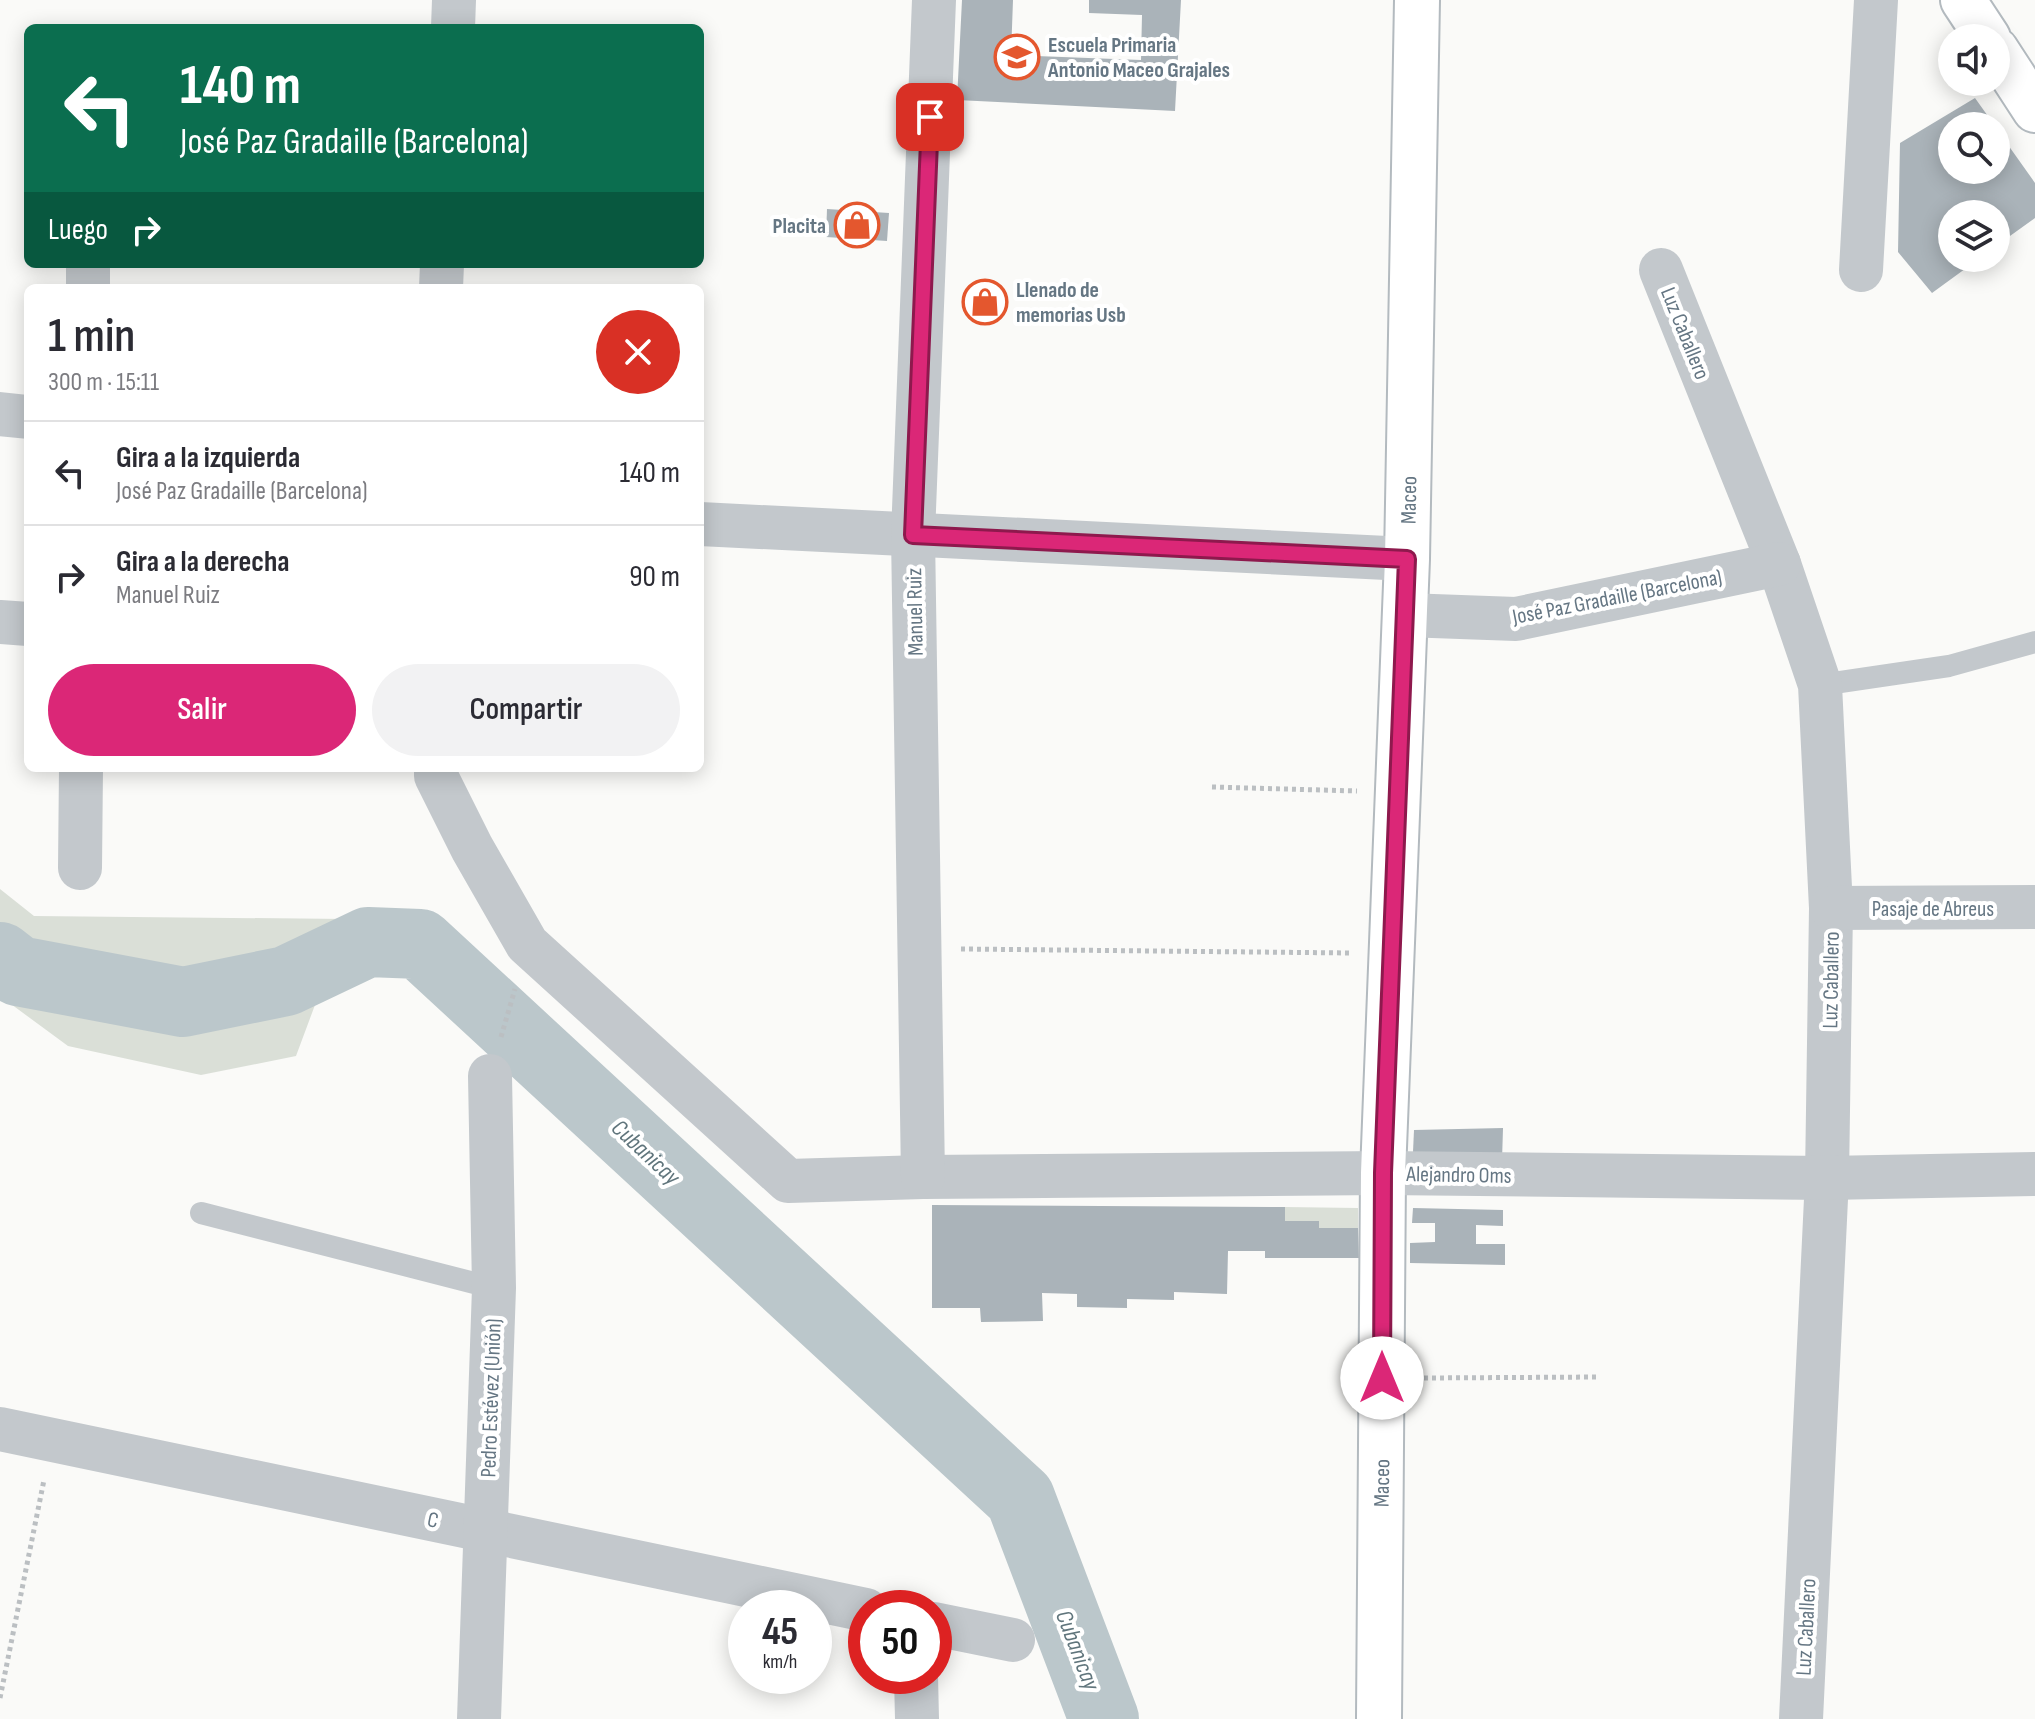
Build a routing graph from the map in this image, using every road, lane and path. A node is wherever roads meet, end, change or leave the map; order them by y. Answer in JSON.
{"nodes":[{"id":1,"x":454,"y":0,"type":"edge"},
{"id":2,"x":934,"y":0,"type":"edge"},
{"id":3,"x":1417,"y":0,"type":"edge"},
{"id":4,"x":1876,"y":0,"type":"edge"},
{"id":5,"x":1963,"y":0,"type":"edge"},
{"id":6,"x":453,"y":24,"type":"edge"},
{"id":7,"x":1979,"y":24,"type":"edge"},
{"id":8,"x":2010,"y":72,"type":"edge"},
{"id":9,"x":2035,"y":110,"type":"edge"},
{"id":10,"x":1661,"y":270,"type":"dead end"},
{"id":11,"x":1861,"y":270,"type":"dead end"},
{"id":12,"x":0,"y":414,"type":"edge"},
{"id":13,"x":24,"y":417,"type":"edge"},
{"id":14,"x":704,"y":524,"type":"edge"},
{"id":15,"x":913,"y":535,"type":"junction"},
{"id":16,"x":1407,"y":559,"type":"junction"},
{"id":17,"x":1779,"y":564,"type":"junction"},
{"id":18,"x":1405,"y":615,"type":"junction"},
{"id":19,"x":0,"y":622,"type":"edge"},
{"id":20,"x":24,"y":624,"type":"edge"},
{"id":21,"x":2035,"y":642,"type":"edge"},
{"id":22,"x":1820,"y":685,"type":"junction"},
{"id":23,"x":81,"y":772,"type":"edge"},
{"id":24,"x":436,"y":772,"type":"edge"},
{"id":25,"x":1212,"y":787,"type":"dead end"},
{"id":26,"x":1398,"y":792,"type":"junction"},
{"id":27,"x":80,"y":868,"type":"dead end"},
{"id":28,"x":2035,"y":907,"type":"edge"},
{"id":29,"x":1831,"y":908,"type":"junction"},
{"id":30,"x":527,"y":944,"type":"junction"},
{"id":31,"x":920,"y":949,"type":"junction"},
{"id":32,"x":1392,"y":953,"type":"junction"},
{"id":33,"x":490,"y":1076,"type":"joint"},
{"id":34,"x":1383,"y":1173,"type":"junction"},
{"id":35,"x":2035,"y":1174,"type":"edge"},
{"id":36,"x":923,"y":1177,"type":"junction"},
{"id":37,"x":1827,"y":1178,"type":"junction"},
{"id":38,"x":201,"y":1213,"type":"dead end"},
{"id":39,"x":494,"y":1288,"type":"junction"},
{"id":40,"x":1599,"y":1377,"type":"dead end"},
{"id":41,"x":1382,"y":1378,"type":"junction"},
{"id":42,"x":0,"y":1429,"type":"edge"},
{"id":43,"x":52,"y":1440,"type":"junction"},
{"id":44,"x":485,"y":1530,"type":"junction"},
{"id":45,"x":848,"y":1606,"type":"edge"},
{"id":46,"x":952,"y":1628,"type":"edge"},
{"id":47,"x":1013,"y":1640,"type":"dead end"},
{"id":48,"x":916,"y":1694,"type":"edge"},
{"id":49,"x":0,"y":1698,"type":"edge"},
{"id":50,"x":479,"y":1719,"type":"edge"},
{"id":51,"x":917,"y":1719,"type":"edge"},
{"id":52,"x":1379,"y":1719,"type":"edge"},
{"id":53,"x":1801,"y":1719,"type":"edge"}],
"edges":[{"from":1,"to":6,"type":"street"},
{"from":2,"to":15,"type":"street","name":"Manuel Ruiz"},
{"from":3,"to":16,"type":"main road","name":"Maceo"},
{"from":4,"to":11,"type":"street"},
{"from":5,"to":7,"type":"main road"},
{"from":8,"to":9,"type":"main road"},
{"from":10,"to":17,"type":"street","name":"Luz Caballero"},
{"from":12,"to":13,"type":"street"},
{"from":14,"to":15,"type":"street"},
{"from":15,"to":16,"type":"street"},
{"from":15,"to":31,"type":"street","name":"Manuel Ruiz"},
{"from":16,"to":18,"type":"main road","name":"Maceo"},
{"from":17,"to":18,"type":"street","name":"José Paz Gradaille (Barcelona)"},
{"from":17,"to":22,"type":"street","name":"Luz Caballero"},
{"from":18,"to":26,"type":"main road","name":"Maceo"},
{"from":19,"to":20,"type":"street"},
{"from":21,"to":22,"type":"lane"},
{"from":22,"to":29,"type":"street","name":"Luz Caballero"},
{"from":23,"to":27,"type":"street"},
{"from":24,"to":30,"type":"street"},
{"from":25,"to":26,"type":"path"},
{"from":26,"to":32,"type":"main road","name":"Maceo"},
{"from":28,"to":29,"type":"street","name":"Pasaje de Abreus"},
{"from":29,"to":37,"type":"street","name":"Luz Caballero"},
{"from":30,"to":33,"type":"path"},
{"from":30,"to":36,"type":"street","name":"Alejandro Oms"},
{"from":31,"to":32,"type":"path"},
{"from":31,"to":36,"type":"street","name":"Manuel Ruiz"},
{"from":32,"to":34,"type":"main road","name":"Maceo"},
{"from":33,"to":39,"type":"street","name":"Pedro Estévez (Unión)"},
{"from":34,"to":36,"type":"street","name":"Alejandro Oms"},
{"from":34,"to":37,"type":"street","name":"Alejandro Oms"},
{"from":34,"to":41,"type":"main road","name":"Maceo"},
{"from":35,"to":37,"type":"street","name":"Alejandro Oms"},
{"from":37,"to":53,"type":"street","name":"Luz Caballero"},
{"from":38,"to":39,"type":"lane"},
{"from":39,"to":44,"type":"street","name":"Pedro Estévez (Unión)"},
{"from":40,"to":41,"type":"path"},
{"from":41,"to":52,"type":"main road","name":"Maceo"},
{"from":42,"to":43,"type":"street","name":"C"},
{"from":43,"to":44,"type":"street","name":"C"},
{"from":43,"to":49,"type":"path"},
{"from":44,"to":45,"type":"street","name":"C"},
{"from":44,"to":50,"type":"street","name":"Pedro Estévez (Unión)"},
{"from":46,"to":47,"type":"street"},
{"from":48,"to":51,"type":"street"}]}
